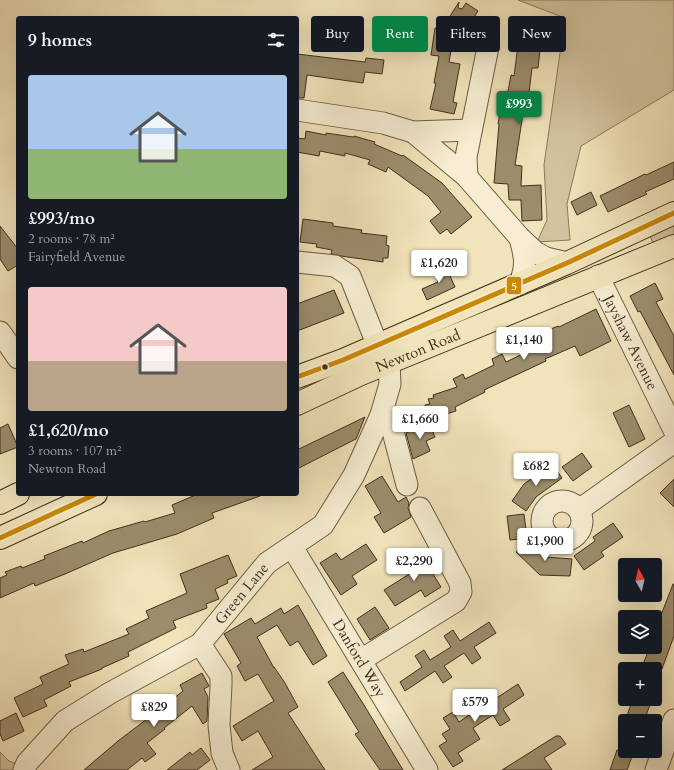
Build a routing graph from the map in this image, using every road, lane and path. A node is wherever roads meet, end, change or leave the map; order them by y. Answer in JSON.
{"nodes":[{"id":1,"x":487,"y":52,"type":"edge"},
{"id":2,"x":299,"y":110,"type":"edge"},
{"id":3,"x":471,"y":130,"type":"junction"},
{"id":4,"x":413,"y":132,"type":"junction"},
{"id":5,"x":467,"y":177,"type":"junction"},
{"id":6,"x":674,"y":213,"type":"edge"},
{"id":7,"x":520,"y":238,"type":"junction"},
{"id":8,"x":674,"y":246,"type":"edge"},
{"id":9,"x":299,"y":262,"type":"edge"},
{"id":10,"x":567,"y":263,"type":"junction"},
{"id":11,"x":598,"y":276,"type":"junction"},
{"id":12,"x":520,"y":284,"type":"junction"},
{"id":13,"x":6,"y":331,"type":"edge"},
{"id":14,"x":377,"y":344,"type":"junction"},
{"id":15,"x":16,"y":354,"type":"edge"},
{"id":16,"x":389,"y":363,"type":"junction"},
{"id":17,"x":299,"y":376,"type":"edge"},
{"id":18,"x":299,"y":403,"type":"edge"},
{"id":19,"x":381,"y":415,"type":"junction"},
{"id":20,"x":674,"y":430,"type":"edge"},
{"id":21,"x":674,"y":442,"type":"edge"},
{"id":22,"x":407,"y":485,"type":"dead end"},
{"id":23,"x":16,"y":495,"type":"edge"},
{"id":24,"x":88,"y":496,"type":"edge"},
{"id":25,"x":62,"y":502,"type":"edge"},
{"id":26,"x":0,"y":503,"type":"edge"},
{"id":27,"x":420,"y":508,"type":"dead end"},
{"id":28,"x":579,"y":510,"type":"dead end"},
{"id":29,"x":0,"y":538,"type":"edge"},
{"id":30,"x":292,"y":547,"type":"junction"},
{"id":31,"x":200,"y":644,"type":"junction"},
{"id":32,"x":361,"y":660,"type":"junction"},
{"id":33,"x":674,"y":720,"type":"edge"},
{"id":34,"x":28,"y":768,"type":"edge"},
{"id":35,"x":229,"y":770,"type":"edge"},
{"id":36,"x":427,"y":770,"type":"edge"},
{"id":37,"x":656,"y":770,"type":"edge"}],
"edges":[{"from":1,"to":3,"type":"street"},
{"from":2,"to":4,"type":"street"},
{"from":3,"to":4,"type":"street"},
{"from":3,"to":5,"type":"street"},
{"from":4,"to":5,"type":"street"},
{"from":5,"to":7,"type":"street"},
{"from":6,"to":10,"type":"highway","name":"Newton Road"},
{"from":7,"to":10,"type":"street"},
{"from":7,"to":12,"type":"street"},
{"from":8,"to":11,"type":"highway","name":"Newton Road"},
{"from":9,"to":14,"type":"street"},
{"from":10,"to":12,"type":"highway","name":"Newton Road"},
{"from":11,"to":16,"type":"highway","name":"Newton Road"},
{"from":11,"to":20,"type":"street","name":"Jayshaw Avenue"},
{"from":12,"to":14,"type":"highway","name":"Newton Road"},
{"from":13,"to":15,"type":"street"},
{"from":14,"to":17,"type":"highway","name":"Newton Road"},
{"from":16,"to":18,"type":"highway","name":"Newton Road"},
{"from":16,"to":19,"type":"street","name":"Green Lane"},
{"from":19,"to":22,"type":"street"},
{"from":19,"to":30,"type":"street","name":"Green Lane"},
{"from":21,"to":28,"type":"street"},
{"from":23,"to":26,"type":"highway"},
{"from":24,"to":25,"type":"highway"},
{"from":25,"to":29,"type":"highway"},
{"from":27,"to":32,"type":"street"},
{"from":30,"to":31,"type":"street","name":"Green Lane"},
{"from":30,"to":32,"type":"street","name":"Danford Way"},
{"from":31,"to":34,"type":"street","name":"Green Lane"},
{"from":31,"to":35,"type":"street"},
{"from":32,"to":36,"type":"street","name":"Danford Way"},
{"from":33,"to":37,"type":"street"}]}
